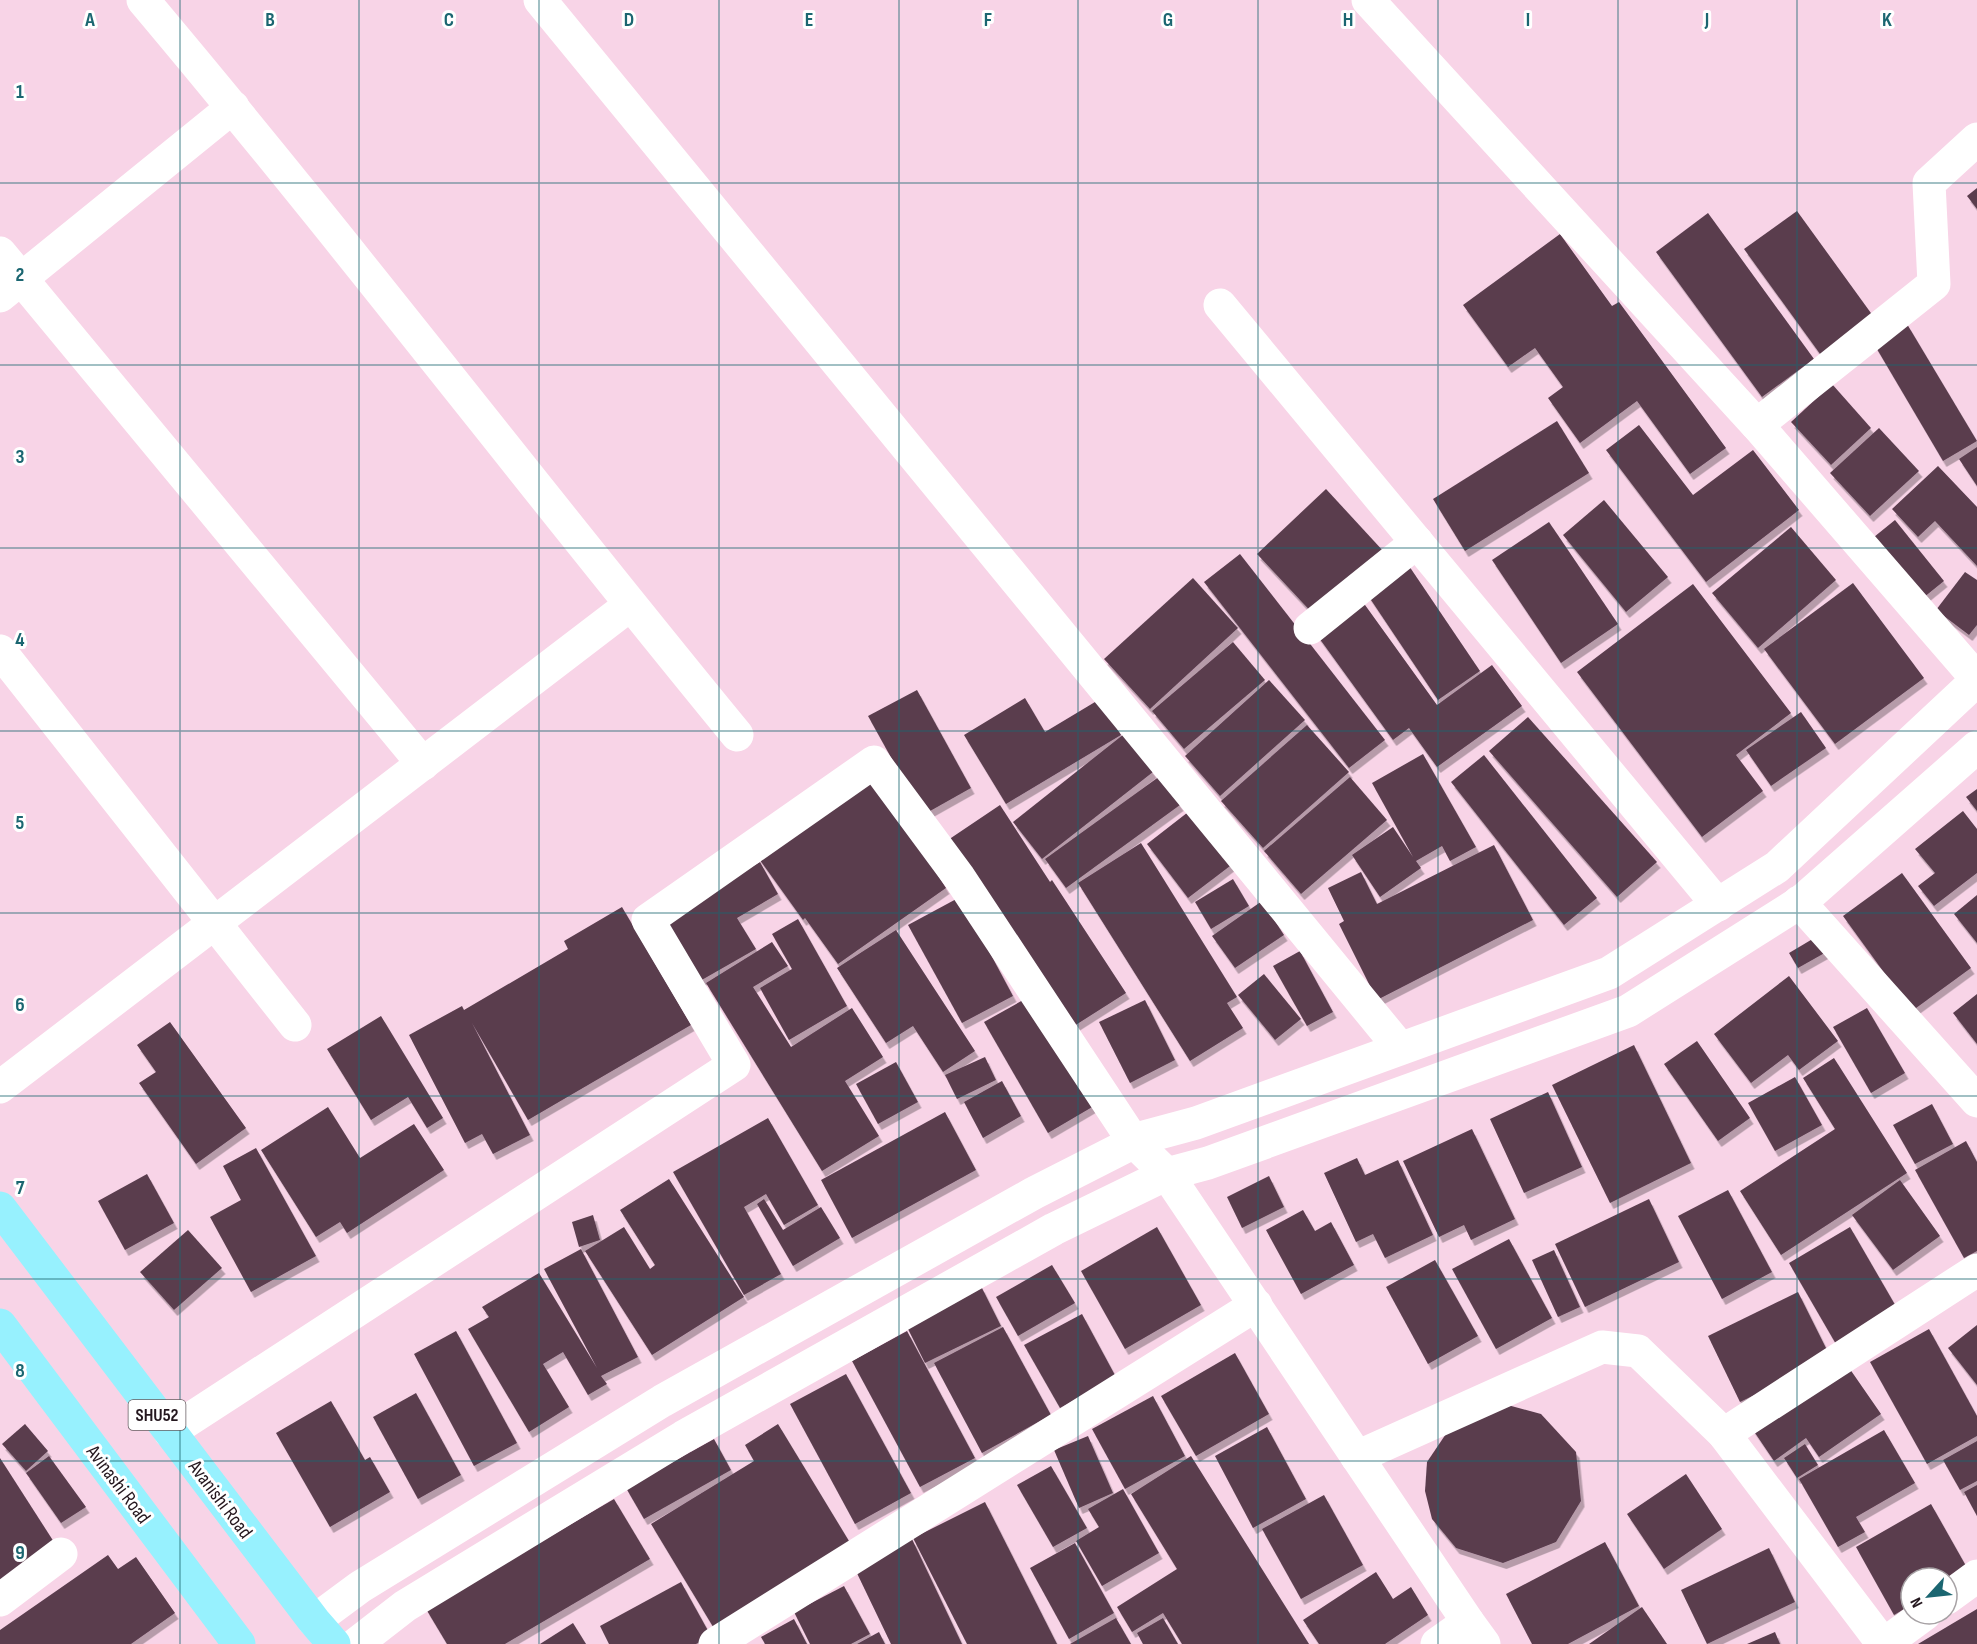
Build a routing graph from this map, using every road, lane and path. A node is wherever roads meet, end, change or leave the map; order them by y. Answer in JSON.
{"nodes":[{"id":1,"x":143,"y":0,"type":"edge"},
{"id":2,"x":540,"y":0,"type":"edge"},
{"id":3,"x":1368,"y":0,"type":"edge"},
{"id":4,"x":233,"y":107,"type":"junction"},
{"id":5,"x":1977,"y":139,"type":"edge"},
{"id":6,"x":0,"y":253,"type":"edge"},
{"id":7,"x":11,"y":287,"type":"edge"},
{"id":8,"x":1220,"y":305,"type":"dead end"},
{"id":9,"x":1757,"y":425,"type":"junction"},
{"id":10,"x":1417,"y":542,"type":"junction"},
{"id":11,"x":630,"y":605,"type":"junction"},
{"id":12,"x":1310,"y":628,"type":"dead end"},
{"id":13,"x":0,"y":651,"type":"edge"},
{"id":14,"x":1977,"y":680,"type":"edge"},
{"id":15,"x":737,"y":735,"type":"dead end"},
{"id":16,"x":1977,"y":747,"type":"edge"},
{"id":17,"x":423,"y":764,"type":"junction"},
{"id":18,"x":1799,"y":902,"type":"junction"},
{"id":19,"x":1718,"y":905,"type":"junction"},
{"id":20,"x":214,"y":923,"type":"junction"},
{"id":21,"x":295,"y":1025,"type":"dead end"},
{"id":22,"x":1400,"y":1048,"type":"junction"},
{"id":23,"x":0,"y":1087,"type":"edge"},
{"id":24,"x":1977,"y":1101,"type":"edge"},
{"id":25,"x":1134,"y":1142,"type":"junction"},
{"id":26,"x":1167,"y":1174,"type":"junction"},
{"id":27,"x":0,"y":1208,"type":"edge"},
{"id":28,"x":1977,"y":1270,"type":"edge"},
{"id":29,"x":1256,"y":1305,"type":"junction"},
{"id":30,"x":0,"y":1325,"type":"edge"},
{"id":31,"x":170,"y":1432,"type":"junction"},
{"id":32,"x":1724,"y":1434,"type":"junction"},
{"id":33,"x":1357,"y":1457,"type":"junction"},
{"id":34,"x":61,"y":1554,"type":"dead end"},
{"id":35,"x":1977,"y":1576,"type":"edge"},
{"id":36,"x":1959,"y":1589,"type":"edge"},
{"id":37,"x":0,"y":1600,"type":"edge"},
{"id":38,"x":1909,"y":1626,"type":"edge"},
{"id":39,"x":324,"y":1633,"type":"edge"},
{"id":40,"x":1476,"y":1633,"type":"edge"},
{"id":41,"x":239,"y":1644,"type":"edge"},
{"id":42,"x":356,"y":1644,"type":"edge"},
{"id":43,"x":715,"y":1644,"type":"edge"},
{"id":44,"x":1437,"y":1644,"type":"edge"},
{"id":45,"x":1884,"y":1644,"type":"edge"}],
"edges":[{"from":1,"to":4,"type":"street"},
{"from":2,"to":22,"type":"street"},
{"from":3,"to":9,"type":"street"},
{"from":4,"to":7,"type":"street"},
{"from":4,"to":11,"type":"street"},
{"from":5,"to":9,"type":"street"},
{"from":6,"to":7,"type":"street"},
{"from":7,"to":17,"type":"street"},
{"from":8,"to":10,"type":"street"},
{"from":9,"to":14,"type":"street"},
{"from":10,"to":12,"type":"street"},
{"from":10,"to":19,"type":"street"},
{"from":11,"to":15,"type":"street"},
{"from":11,"to":17,"type":"street"},
{"from":13,"to":20,"type":"street"},
{"from":14,"to":19,"type":"street"},
{"from":16,"to":18,"type":"street"},
{"from":17,"to":20,"type":"street"},
{"from":18,"to":24,"type":"street"},
{"from":18,"to":26,"type":"street"},
{"from":19,"to":22,"type":"street"},
{"from":20,"to":21,"type":"street"},
{"from":20,"to":23,"type":"street"},
{"from":22,"to":25,"type":"street"},
{"from":25,"to":26,"type":"street"},
{"from":25,"to":31,"type":"street"},
{"from":25,"to":39,"type":"street"},
{"from":26,"to":29,"type":"street"},
{"from":26,"to":42,"type":"street"},
{"from":27,"to":31,"type":"main road","name":"Avanishi Road","number":"SHU52"},
{"from":28,"to":32,"type":"street"},
{"from":29,"to":33,"type":"street"},
{"from":29,"to":43,"type":"street"},
{"from":30,"to":41,"type":"main road","name":"Avinashi Road"},
{"from":31,"to":39,"type":"main road","name":"Avanishi Road","number":"SHU52"},
{"from":32,"to":33,"type":"street"},
{"from":32,"to":45,"type":"street"},
{"from":33,"to":40,"type":"street"},
{"from":34,"to":37,"type":"street"},
{"from":35,"to":36,"type":"street"},
{"from":38,"to":45,"type":"street"},
{"from":40,"to":44,"type":"street"}]}
